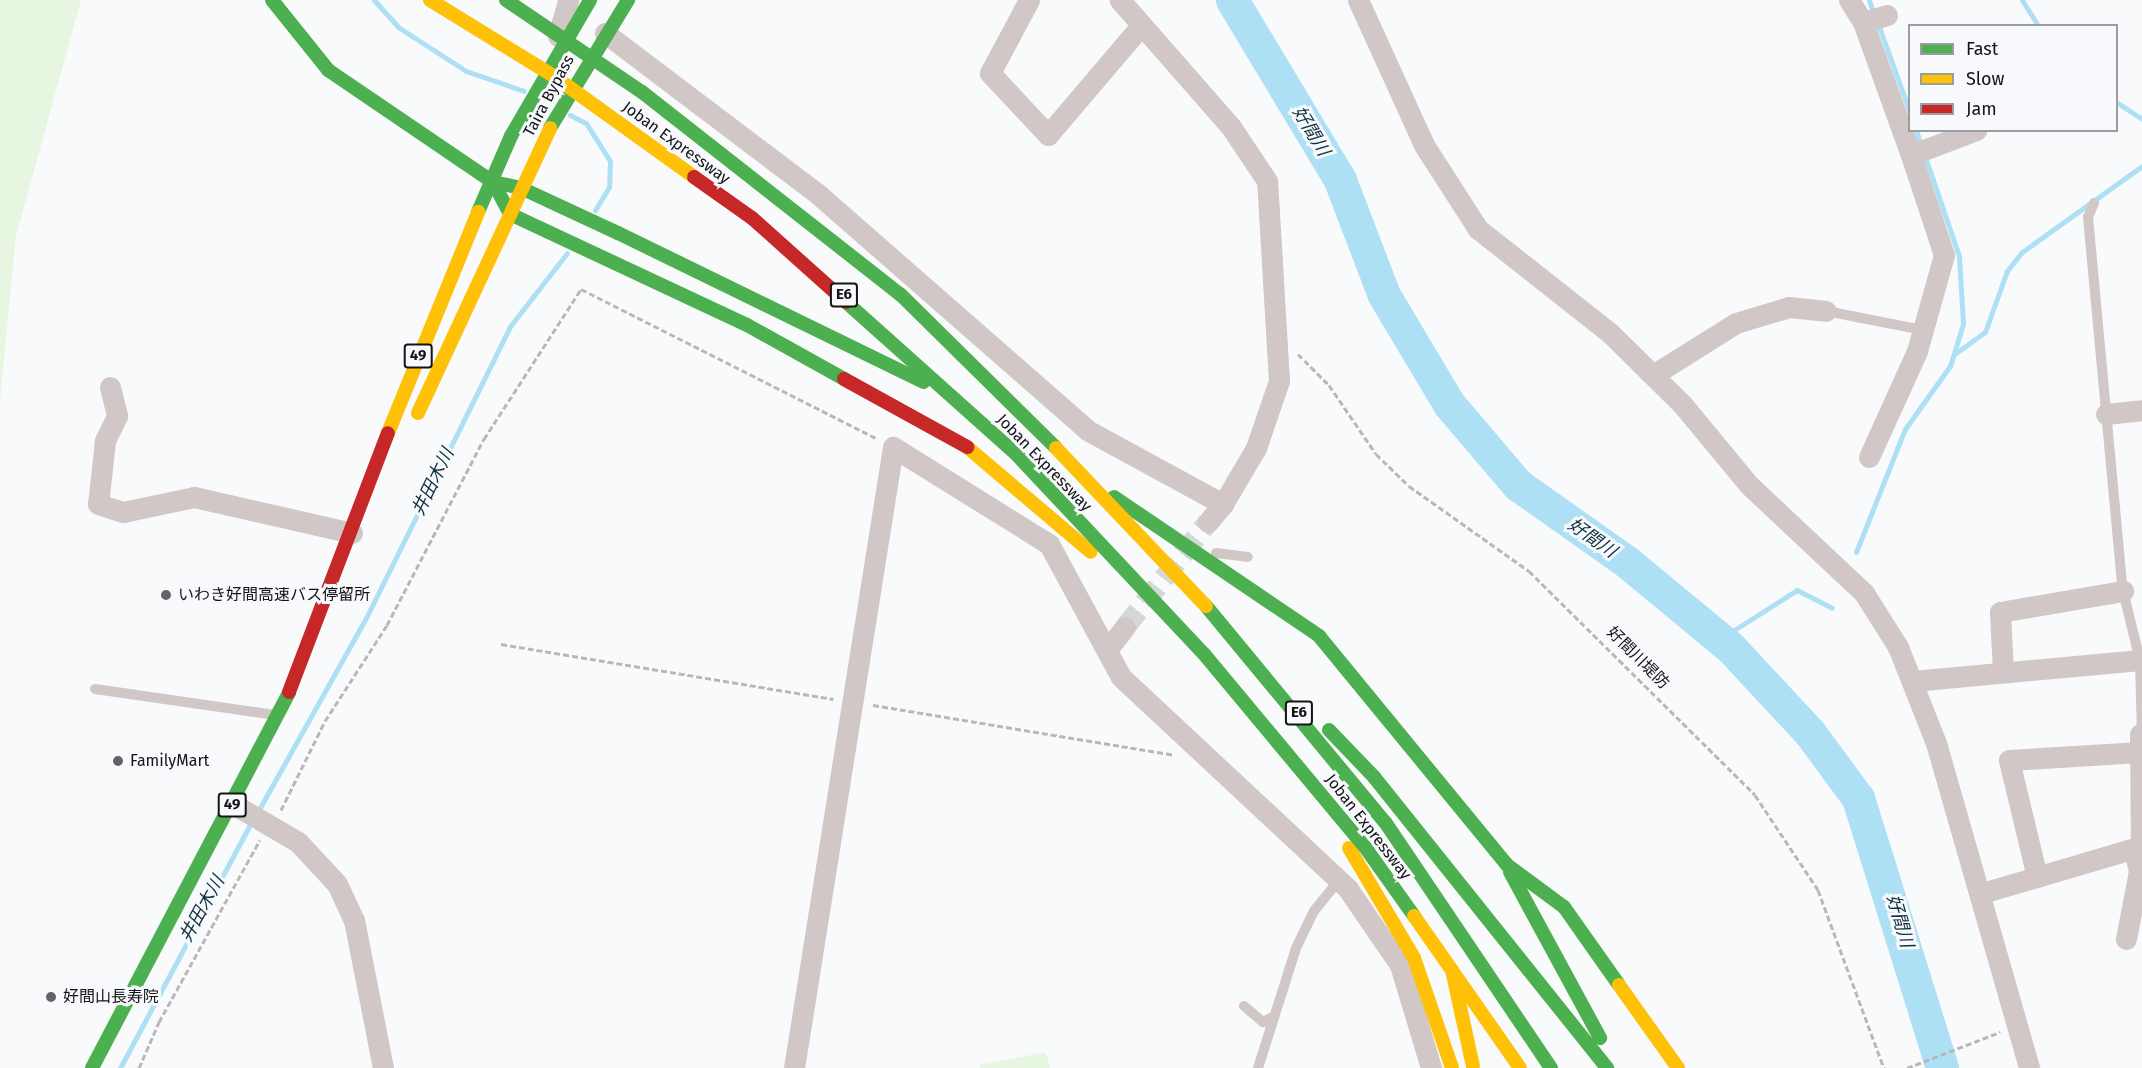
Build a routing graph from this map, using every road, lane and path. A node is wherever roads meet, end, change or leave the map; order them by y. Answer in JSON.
{"nodes":[{"id":1,"x":273,"y":0,"type":"edge"},
{"id":2,"x":430,"y":0,"type":"edge"},
{"id":3,"x":506,"y":0,"type":"edge"},
{"id":4,"x":568,"y":0,"type":"edge"},
{"id":5,"x":590,"y":0,"type":"edge"},
{"id":6,"x":628,"y":0,"type":"edge"},
{"id":7,"x":1029,"y":0,"type":"edge"},
{"id":8,"x":1120,"y":0,"type":"edge"},
{"id":9,"x":1358,"y":0,"type":"edge"},
{"id":10,"x":1849,"y":0,"type":"edge"},
{"id":11,"x":1140,"y":27,"type":"junction"},
{"id":12,"x":605,"y":33,"type":"junction"},
{"id":13,"x":552,"y":60,"type":"junction"},
{"id":14,"x":1908,"y":118,"type":"edge"},
{"id":15,"x":1913,"y":132,"type":"edge"},
{"id":16,"x":1972,"y":132,"type":"edge"},
{"id":17,"x":1920,"y":151,"type":"junction"},
{"id":18,"x":493,"y":182,"type":"junction"},
{"id":19,"x":521,"y":188,"type":"junction"},
{"id":20,"x":2094,"y":203,"type":"dead end"},
{"id":21,"x":510,"y":214,"type":"junction"},
{"id":22,"x":1826,"y":311,"type":"joint"},
{"id":23,"x":1923,"y":330,"type":"junction"},
{"id":24,"x":1280,"y":336,"type":"junction"},
{"id":25,"x":1653,"y":375,"type":"junction"},
{"id":26,"x":110,"y":387,"type":"dead end"},
{"id":27,"x":2142,"y":410,"type":"edge"},
{"id":28,"x":2106,"y":414,"type":"junction"},
{"id":29,"x":410,"y":429,"type":"dead end"},
{"id":30,"x":893,"y":447,"type":"junction"},
{"id":31,"x":399,"y":450,"type":"dead end"},
{"id":32,"x":1869,"y":457,"type":"dead end"},
{"id":33,"x":1222,"y":504,"type":"junction"},
{"id":34,"x":1208,"y":522,"type":"tunnel mouth"},
{"id":35,"x":352,"y":533,"type":"junction"},
{"id":36,"x":1198,"y":551,"type":"junction"},
{"id":37,"x":1248,"y":557,"type":"dead end"},
{"id":38,"x":2123,"y":591,"type":"junction"},
{"id":39,"x":1213,"y":610,"type":"junction"},
{"id":40,"x":1125,"y":627,"type":"tunnel mouth"},
{"id":41,"x":1107,"y":650,"type":"junction"},
{"id":42,"x":2140,"y":660,"type":"junction"},
{"id":43,"x":2003,"y":672,"type":"junction"},
{"id":44,"x":1913,"y":681,"type":"junction"},
{"id":45,"x":95,"y":688,"type":"dead end"},
{"id":46,"x":280,"y":715,"type":"junction"},
{"id":47,"x":1269,"y":732,"type":"junction"},
{"id":48,"x":2140,"y":740,"type":"edge"},
{"id":49,"x":239,"y":808,"type":"junction"},
{"id":50,"x":270,"y":825,"type":"junction"},
{"id":51,"x":2139,"y":847,"type":"edge"},
{"id":52,"x":1507,"y":865,"type":"junction"},
{"id":53,"x":2037,"y":877,"type":"junction"},
{"id":54,"x":1339,"y":880,"type":"junction"},
{"id":55,"x":1982,"y":893,"type":"junction"},
{"id":56,"x":2126,"y":939,"type":"dead end"},
{"id":57,"x":1446,"y":945,"type":"junction"},
{"id":58,"x":1244,"y":1006,"type":"dead end"},
{"id":59,"x":1275,"y":1016,"type":"junction"},
{"id":60,"x":2007,"y":1029,"type":"dead end"},
{"id":61,"x":92,"y":1068,"type":"edge"},
{"id":62,"x":139,"y":1068,"type":"edge"},
{"id":63,"x":383,"y":1068,"type":"edge"},
{"id":64,"x":794,"y":1068,"type":"edge"},
{"id":65,"x":1258,"y":1068,"type":"edge"},
{"id":66,"x":1431,"y":1068,"type":"edge"},
{"id":67,"x":1452,"y":1068,"type":"edge"},
{"id":68,"x":1473,"y":1068,"type":"edge"},
{"id":69,"x":1500,"y":1068,"type":"edge"},
{"id":70,"x":1520,"y":1068,"type":"edge"},
{"id":71,"x":1551,"y":1068,"type":"edge"},
{"id":72,"x":1607,"y":1068,"type":"edge"},
{"id":73,"x":1616,"y":1068,"type":"edge"},
{"id":74,"x":1678,"y":1068,"type":"edge"},
{"id":75,"x":1884,"y":1068,"type":"edge"},
{"id":76,"x":1907,"y":1068,"type":"edge"},
{"id":77,"x":2029,"y":1068,"type":"edge"}],
"edges":[{"from":1,"to":18,"type":"main road"},
{"from":2,"to":47,"type":"main road","name":"Joban Expressway","number":"E6","bridge":true},
{"from":3,"to":39,"type":"main road","name":"Joban Expressway","number":"E6","bridge":true},
{"from":4,"to":13,"type":"street"},
{"from":5,"to":13,"type":"main road","name":"Taira Bypass","number":"49"},
{"from":6,"to":12,"type":"main road","name":"Taira Bypass","number":"49"},
{"from":7,"to":11,"type":"street"},
{"from":8,"to":11,"type":"street"},
{"from":9,"to":25,"type":"street"},
{"from":10,"to":14,"type":"street"},
{"from":11,"to":24,"type":"street"},
{"from":12,"to":19,"type":"main road","name":"Taira Bypass","number":"49"},
{"from":12,"to":33,"type":"street"},
{"from":13,"to":18,"type":"main road","name":"Taira Bypass","number":"49"},
{"from":15,"to":17,"type":"street"},
{"from":16,"to":17,"type":"street"},
{"from":17,"to":23,"type":"street"},
{"from":18,"to":19,"type":"main road"},
{"from":18,"to":21,"type":"main road"},
{"from":18,"to":35,"type":"main road","number":"49"},
{"from":19,"to":21,"type":"main road","name":"Taira Bypass","number":"49"},
{"from":19,"to":36,"type":"main road"},
{"from":20,"to":28,"type":"lane"},
{"from":21,"to":29,"type":"main road","number":"49"},
{"from":21,"to":57,"type":"main road"},
{"from":22,"to":23,"type":"lane"},
{"from":22,"to":25,"type":"street"},
{"from":23,"to":32,"type":"street"},
{"from":24,"to":33,"type":"street"},
{"from":24,"to":75,"type":"path","name":"好間川堤防"},
{"from":25,"to":44,"type":"street"},
{"from":26,"to":35,"type":"street"},
{"from":27,"to":28,"type":"street"},
{"from":28,"to":38,"type":"lane"},
{"from":30,"to":41,"type":"street"},
{"from":30,"to":50,"type":"path"},
{"from":30,"to":64,"type":"street"},
{"from":31,"to":35,"type":"main road","number":"49"},
{"from":33,"to":34,"type":"street"},
{"from":35,"to":46,"type":"main road","number":"49"},
{"from":36,"to":37,"type":"lane"},
{"from":36,"to":52,"type":"main road"},
{"from":38,"to":42,"type":"lane"},
{"from":38,"to":43,"type":"street"},
{"from":39,"to":71,"type":"main road","name":"Joban Expressway","number":"E6","bridge":true},
{"from":39,"to":72,"type":"main road","bridge":true},
{"from":40,"to":41,"type":"street"},
{"from":41,"to":54,"type":"street"},
{"from":42,"to":43,"type":"street"},
{"from":42,"to":48,"type":"lane"},
{"from":43,"to":44,"type":"street"},
{"from":44,"to":55,"type":"street"},
{"from":45,"to":46,"type":"lane"},
{"from":46,"to":49,"type":"main road","number":"49"},
{"from":47,"to":67,"type":"main road","bridge":true},
{"from":47,"to":70,"type":"main road","name":"Joban Expressway","number":"E6","bridge":true},
{"from":48,"to":51,"type":"street"},
{"from":48,"to":53,"type":"street"},
{"from":49,"to":50,"type":"street"},
{"from":49,"to":61,"type":"main road","number":"49"},
{"from":50,"to":62,"type":"path"},
{"from":50,"to":63,"type":"street"},
{"from":51,"to":53,"type":"street"},
{"from":51,"to":56,"type":"street"},
{"from":52,"to":73,"type":"main road"},
{"from":52,"to":74,"type":"main road"},
{"from":53,"to":55,"type":"street"},
{"from":54,"to":59,"type":"lane"},
{"from":54,"to":66,"type":"street"},
{"from":55,"to":77,"type":"street"},
{"from":57,"to":68,"type":"main road"},
{"from":57,"to":69,"type":"main road"},
{"from":58,"to":59,"type":"lane"},
{"from":59,"to":65,"type":"lane"},
{"from":60,"to":76,"type":"path"}]}
